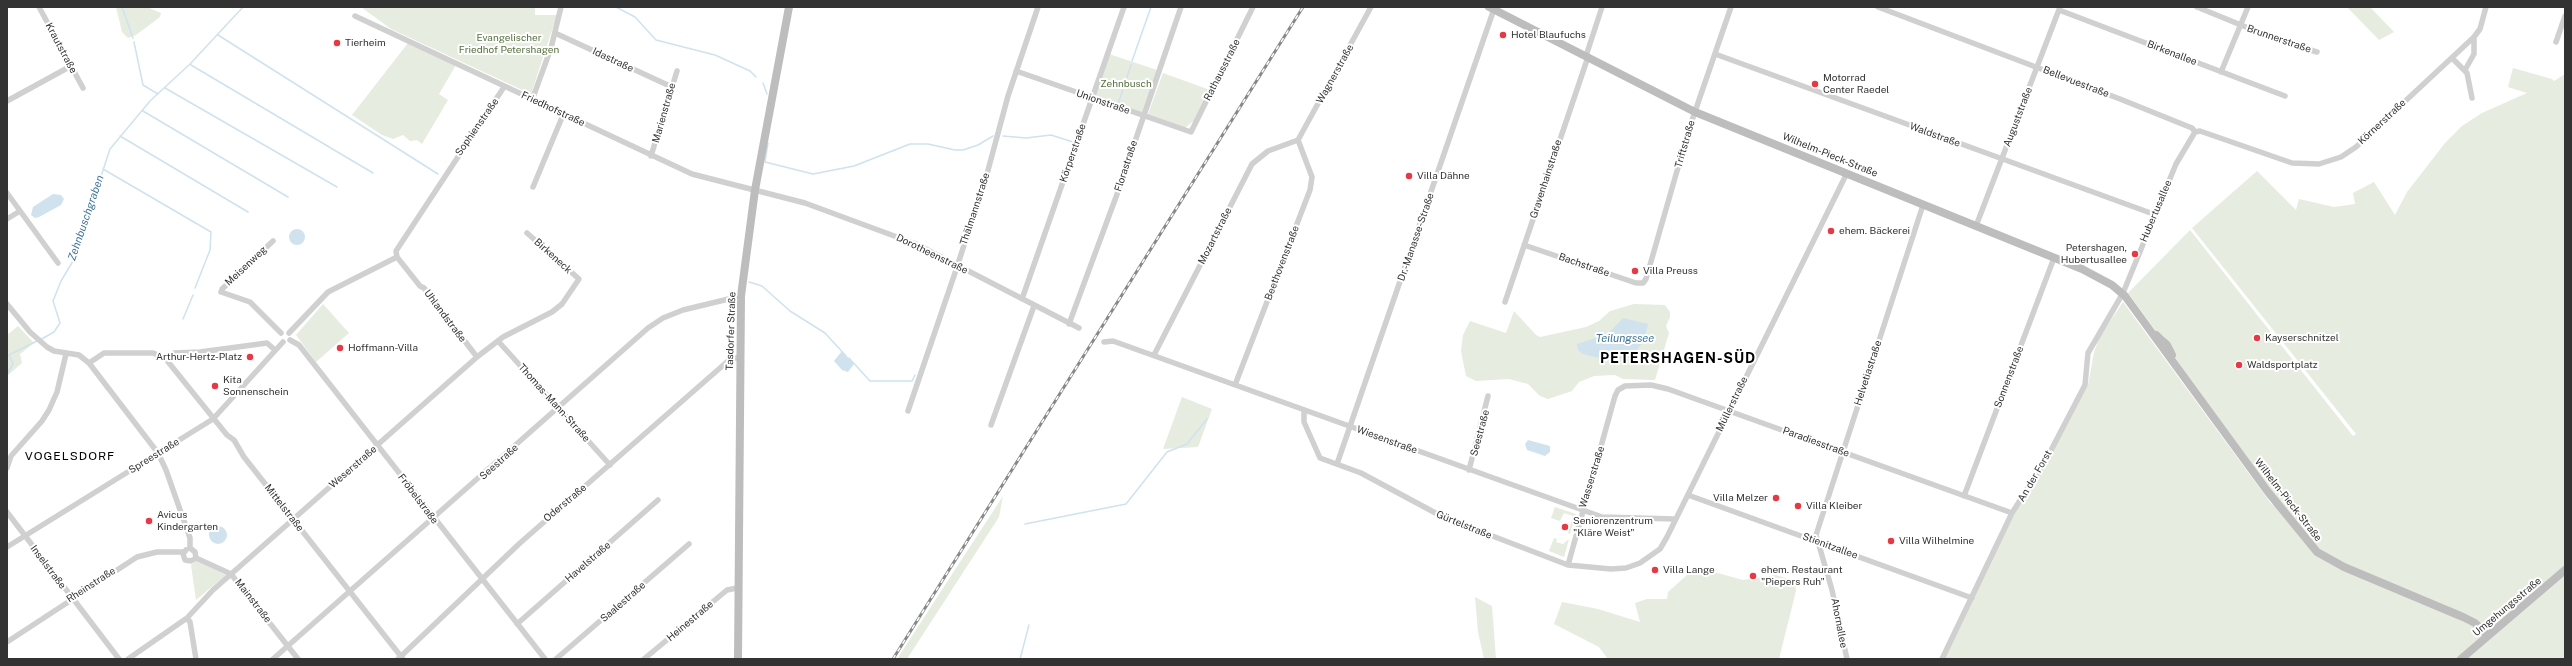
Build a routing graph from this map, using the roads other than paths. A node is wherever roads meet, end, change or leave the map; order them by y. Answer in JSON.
{"nodes":[{"id":1,"x":39,"y":7,"type":"edge"},
{"id":2,"x":561,"y":7,"type":"edge"},
{"id":3,"x":789,"y":7,"type":"edge"},
{"id":4,"x":1038,"y":7,"type":"edge"},
{"id":5,"x":1124,"y":7,"type":"edge"},
{"id":6,"x":1181,"y":7,"type":"edge"},
{"id":7,"x":1253,"y":7,"type":"edge"},
{"id":8,"x":1371,"y":7,"type":"edge"},
{"id":9,"x":1602,"y":7,"type":"edge"},
{"id":10,"x":1731,"y":7,"type":"edge"},
{"id":11,"x":1878,"y":7,"type":"edge"},
{"id":12,"x":2197,"y":7,"type":"edge"},
{"id":13,"x":2248,"y":7,"type":"edge"},
{"id":14,"x":2486,"y":7,"type":"edge"},
{"id":15,"x":1491,"y":8,"type":"edge"},
{"id":16,"x":2059,"y":8,"type":"edge"},
{"id":17,"x":355,"y":16,"type":"dead end"},
{"id":18,"x":2565,"y":16,"type":"edge"},
{"id":19,"x":2241,"y":26,"type":"junction"},
{"id":20,"x":555,"y":33,"type":"junction"},
{"id":21,"x":2474,"y":37,"type":"junction"},
{"id":22,"x":2556,"y":42,"type":"dead end"},
{"id":23,"x":2317,"y":52,"type":"dead end"},
{"id":24,"x":1715,"y":54,"type":"junction"},
{"id":25,"x":1587,"y":56,"type":"junction"},
{"id":26,"x":2452,"y":58,"type":"junction"},
{"id":27,"x":71,"y":66,"type":"junction"},
{"id":28,"x":2036,"y":67,"type":"junction"},
{"id":29,"x":2465,"y":70,"type":"junction"},
{"id":30,"x":677,"y":71,"type":"dead end"},
{"id":31,"x":1016,"y":71,"type":"junction"},
{"id":32,"x":2221,"y":72,"type":"junction"},
{"id":33,"x":504,"y":87,"type":"junction"},
{"id":34,"x":672,"y":87,"type":"junction"},
{"id":35,"x":83,"y":88,"type":"dead end"},
{"id":36,"x":2285,"y":96,"type":"dead end"},
{"id":37,"x":1092,"y":98,"type":"junction"},
{"id":38,"x":2472,"y":98,"type":"dead end"},
{"id":39,"x":532,"y":100,"type":"junction"},
{"id":40,"x":7,"y":101,"type":"edge"},
{"id":41,"x":1695,"y":112,"type":"junction"},
{"id":42,"x":563,"y":115,"type":"junction"},
{"id":43,"x":1143,"y":116,"type":"junction"},
{"id":44,"x":1191,"y":132,"type":"joint"},
{"id":45,"x":2195,"y":132,"type":"junction"},
{"id":46,"x":1298,"y":140,"type":"junction"},
{"id":47,"x":651,"y":156,"type":"junction"},
{"id":48,"x":2272,"y":158,"type":"joint"},
{"id":49,"x":2002,"y":159,"type":"junction"},
{"id":50,"x":1847,"y":173,"type":"junction"},
{"id":51,"x":533,"y":187,"type":"dead end"},
{"id":52,"x":755,"y":190,"type":"junction"},
{"id":53,"x":7,"y":193,"type":"edge"},
{"id":54,"x":1923,"y":205,"type":"junction"},
{"id":55,"x":20,"y":211,"type":"junction"},
{"id":56,"x":2156,"y":215,"type":"junction"},
{"id":57,"x":7,"y":219,"type":"edge"},
{"id":58,"x":1976,"y":226,"type":"junction"},
{"id":59,"x":527,"y":233,"type":"dead end"},
{"id":60,"x":273,"y":241,"type":"dead end"},
{"id":61,"x":1524,"y":245,"type":"junction"},
{"id":62,"x":397,"y":257,"type":"junction"},
{"id":63,"x":2054,"y":258,"type":"junction"},
{"id":64,"x":58,"y":263,"type":"dead end"},
{"id":65,"x":957,"y":266,"type":"junction"},
{"id":66,"x":579,"y":279,"type":"joint"},
{"id":67,"x":1643,"y":283,"type":"joint"},
{"id":68,"x":2123,"y":293,"type":"junction"},
{"id":69,"x":741,"y":296,"type":"junction"},
{"id":70,"x":1022,"y":300,"type":"junction"},
{"id":71,"x":1505,"y":302,"type":"dead end"},
{"id":72,"x":7,"y":304,"type":"edge"},
{"id":73,"x":1034,"y":306,"type":"junction"},
{"id":74,"x":1069,"y":324,"type":"junction"},
{"id":75,"x":1079,"y":328,"type":"dead end"},
{"id":76,"x":281,"y":333,"type":"junction"},
{"id":77,"x":289,"y":333,"type":"junction"},
{"id":78,"x":290,"y":340,"type":"junction"},
{"id":79,"x":498,"y":340,"type":"junction"},
{"id":80,"x":283,"y":342,"type":"junction"},
{"id":81,"x":1104,"y":342,"type":"dead end"},
{"id":82,"x":275,"y":350,"type":"junction"},
{"id":83,"x":66,"y":354,"type":"junction"},
{"id":84,"x":1154,"y":355,"type":"junction"},
{"id":85,"x":478,"y":357,"type":"junction"},
{"id":86,"x":739,"y":357,"type":"junction"},
{"id":87,"x":166,"y":358,"type":"junction"},
{"id":88,"x":89,"y":363,"type":"junction"},
{"id":89,"x":1235,"y":385,"type":"junction"},
{"id":90,"x":1618,"y":390,"type":"joint"},
{"id":91,"x":1488,"y":396,"type":"dead end"},
{"id":92,"x":559,"y":408,"type":"junction"},
{"id":93,"x":1728,"y":409,"type":"junction"},
{"id":94,"x":1304,"y":410,"type":"junction"},
{"id":95,"x":908,"y":411,"type":"dead end"},
{"id":96,"x":213,"y":419,"type":"junction"},
{"id":97,"x":991,"y":425,"type":"dead end"},
{"id":98,"x":1350,"y":426,"type":"junction"},
{"id":99,"x":378,"y":445,"type":"junction"},
{"id":100,"x":1842,"y":451,"type":"junction"},
{"id":101,"x":158,"y":453,"type":"junction"},
{"id":102,"x":1337,"y":464,"type":"junction"},
{"id":103,"x":610,"y":465,"type":"junction"},
{"id":104,"x":7,"y":468,"type":"edge"},
{"id":105,"x":1469,"y":470,"type":"junction"},
{"id":106,"x":1688,"y":495,"type":"junction"},
{"id":107,"x":1964,"y":496,"type":"junction"},
{"id":108,"x":658,"y":500,"type":"dead end"},
{"id":109,"x":1582,"y":510,"type":"junction"},
{"id":110,"x":7,"y":512,"type":"edge"},
{"id":111,"x":2012,"y":513,"type":"junction"},
{"id":112,"x":433,"y":519,"type":"junction"},
{"id":113,"x":1675,"y":519,"type":"junction"},
{"id":114,"x":293,"y":520,"type":"junction"},
{"id":115,"x":25,"y":536,"type":"junction"},
{"id":116,"x":1817,"y":542,"type":"junction"},
{"id":117,"x":689,"y":544,"type":"dead end"},
{"id":118,"x":7,"y":547,"type":"edge"},
{"id":119,"x":190,"y":548,"type":"junction"},
{"id":120,"x":1660,"y":549,"type":"joint"},
{"id":121,"x":184,"y":552,"type":"junction"},
{"id":122,"x":196,"y":558,"type":"junction"},
{"id":123,"x":1568,"y":565,"type":"junction"},
{"id":124,"x":2565,"y":570,"type":"edge"},
{"id":125,"x":231,"y":574,"type":"junction"},
{"id":126,"x":481,"y":579,"type":"junction"},
{"id":127,"x":737,"y":588,"type":"junction"},
{"id":128,"x":350,"y":593,"type":"junction"},
{"id":129,"x":72,"y":598,"type":"junction"},
{"id":130,"x":1972,"y":598,"type":"junction"},
{"id":131,"x":187,"y":618,"type":"junction"},
{"id":132,"x":517,"y":624,"type":"junction"},
{"id":133,"x":2488,"y":636,"type":"junction"},
{"id":134,"x":7,"y":642,"type":"edge"},
{"id":135,"x":289,"y":646,"type":"junction"},
{"id":136,"x":401,"y":658,"type":"edge"},
{"id":137,"x":119,"y":659,"type":"edge"},
{"id":138,"x":128,"y":659,"type":"edge"},
{"id":139,"x":196,"y":659,"type":"edge"},
{"id":140,"x":273,"y":659,"type":"edge"},
{"id":141,"x":298,"y":659,"type":"edge"},
{"id":142,"x":545,"y":659,"type":"edge"},
{"id":143,"x":556,"y":659,"type":"edge"},
{"id":144,"x":644,"y":659,"type":"edge"},
{"id":145,"x":738,"y":659,"type":"edge"},
{"id":146,"x":1847,"y":659,"type":"edge"},
{"id":147,"x":1942,"y":659,"type":"edge"},
{"id":148,"x":2461,"y":659,"type":"edge"}],
"edges":[{"from":1,"to":27,"type":"street","name":"Krautstraße"},
{"from":2,"to":20,"type":"street"},
{"from":3,"to":52,"type":"street","name":"Tasdorfer Straße"},
{"from":4,"to":31,"type":"street","name":"Thälmannstraße"},
{"from":5,"to":37,"type":"street","name":"Körperstraße"},
{"from":6,"to":43,"type":"street","name":"Florastraße"},
{"from":7,"to":44,"type":"street","name":"Rathausstraße"},
{"from":8,"to":46,"type":"street","name":"Wagnerstraße"},
{"from":9,"to":25,"type":"street","name":"Gravenhainstraße"},
{"from":10,"to":24,"type":"street","name":"Triftstraße"},
{"from":11,"to":28,"type":"street","name":"Bellevuestraße"},
{"from":12,"to":19,"type":"street","name":"Brunnerstraße"},
{"from":13,"to":19,"type":"street","name":"Brunnerstraße"},
{"from":14,"to":21,"type":"street"},
{"from":15,"to":25,"type":"street","name":"Wilhelm-Pieck-Straße"},
{"from":15,"to":98,"type":"street","name":"Dr.-Manasse-Straße"},
{"from":16,"to":28,"type":"street","name":"Auguststraße"},
{"from":16,"to":32,"type":"street","name":"Birkenallee"},
{"from":17,"to":33,"type":"street","name":"Friedhofstraße"},
{"from":18,"to":22,"type":"street"},
{"from":19,"to":23,"type":"street","name":"Brunnerstraße"},
{"from":19,"to":32,"type":"street","name":"Brunnerstraße"},
{"from":20,"to":34,"type":"street","name":"Idastraße"},
{"from":20,"to":39,"type":"street"},
{"from":21,"to":26,"type":"street","name":"Körnerstraße"},
{"from":21,"to":29,"type":"street"},
{"from":24,"to":41,"type":"street","name":"Triftstraße"},
{"from":24,"to":49,"type":"street","name":"Waldstraße"},
{"from":25,"to":41,"type":"street","name":"Wilhelm-Pieck-Straße"},
{"from":25,"to":61,"type":"street","name":"Gravenhainstraße"},
{"from":26,"to":29,"type":"street"},
{"from":26,"to":48,"type":"street","name":"Körnerstraße"},
{"from":27,"to":35,"type":"street","name":"Krautstraße"},
{"from":27,"to":40,"type":"street"},
{"from":28,"to":45,"type":"street","name":"Bellevuestraße"},
{"from":28,"to":49,"type":"street","name":"Auguststraße"},
{"from":29,"to":38,"type":"street"},
{"from":30,"to":34,"type":"street","name":"Marienstraße"},
{"from":31,"to":37,"type":"street","name":"Unionstraße"},
{"from":31,"to":65,"type":"street","name":"Thälmannstraße"},
{"from":32,"to":36,"type":"street","name":"Birkenallee"},
{"from":33,"to":39,"type":"street","name":"Friedhofstraße"},
{"from":33,"to":62,"type":"street","name":"Sophienstraße"},
{"from":34,"to":47,"type":"street","name":"Marienstraße"},
{"from":37,"to":43,"type":"street","name":"Unionstraße"},
{"from":37,"to":70,"type":"street","name":"Körperstraße"},
{"from":39,"to":42,"type":"street","name":"Friedhofstraße"},
{"from":41,"to":50,"type":"street","name":"Wilhelm-Pieck-Straße"},
{"from":41,"to":67,"type":"street","name":"Triftstraße"},
{"from":42,"to":47,"type":"street","name":"Friedhofstraße"},
{"from":42,"to":51,"type":"street"},
{"from":43,"to":44,"type":"street","name":"Unionstraße"},
{"from":43,"to":74,"type":"street","name":"Florastraße"},
{"from":45,"to":48,"type":"street","name":"Bellevuestraße"},
{"from":45,"to":56,"type":"street","name":"Hubertusallee"},
{"from":46,"to":84,"type":"street","name":"Mozartstraße"},
{"from":46,"to":89,"type":"street","name":"Beethovenstraße"},
{"from":47,"to":52,"type":"street","name":"Friedhofstraße"},
{"from":49,"to":56,"type":"street","name":"Waldstraße"},
{"from":49,"to":58,"type":"street","name":"Auguststraße"},
{"from":50,"to":54,"type":"street","name":"Wilhelm-Pieck-Straße"},
{"from":50,"to":93,"type":"street","name":"Müllerstraße"},
{"from":52,"to":65,"type":"street","name":"Dorotheenstraße"},
{"from":52,"to":69,"type":"street","name":"Tasdorfer Straße"},
{"from":53,"to":55,"type":"street"},
{"from":54,"to":58,"type":"street","name":"Wilhelm-Pieck-Straße"},
{"from":54,"to":100,"type":"street","name":"Helvetiastraße"},
{"from":55,"to":57,"type":"street"},
{"from":55,"to":64,"type":"street"},
{"from":56,"to":68,"type":"street","name":"Hubertusallee"},
{"from":58,"to":63,"type":"street","name":"Wilhelm-Pieck-Straße"},
{"from":59,"to":66,"type":"street","name":"Birkeneck"},
{"from":60,"to":76,"type":"street","name":"Meisenweg"},
{"from":61,"to":67,"type":"street","name":"Bachstraße"},
{"from":61,"to":71,"type":"street","name":"Gravenhainstraße"},
{"from":62,"to":77,"type":"street"},
{"from":62,"to":85,"type":"street","name":"Uhlandstraße"},
{"from":63,"to":68,"type":"street","name":"Wilhelm-Pieck-Straße"},
{"from":63,"to":107,"type":"street","name":"Sonnenstraße"},
{"from":65,"to":70,"type":"street","name":"Dorotheenstraße"},
{"from":65,"to":95,"type":"street","name":"Thälmannstraße"},
{"from":66,"to":79,"type":"street","name":"Weserstraße"},
{"from":68,"to":111,"type":"street","name":"An der Forst"},
{"from":68,"to":133,"type":"street","name":"Wilhelm-Pieck-Straße"},
{"from":69,"to":86,"type":"street","name":"Tasdorfer Straße"},
{"from":69,"to":92,"type":"street","name":"Seestraße"},
{"from":70,"to":73,"type":"street","name":"Dorotheenstraße"},
{"from":72,"to":83,"type":"street"},
{"from":73,"to":74,"type":"street","name":"Dorotheenstraße"},
{"from":73,"to":97,"type":"street"},
{"from":74,"to":75,"type":"street","name":"Dorotheenstraße"},
{"from":76,"to":77,"type":"street"},
{"from":76,"to":80,"type":"street"},
{"from":77,"to":78,"type":"street"},
{"from":78,"to":80,"type":"street","name":"Spreestraße"},
{"from":78,"to":99,"type":"street","name":"Fröbelstraße"},
{"from":79,"to":85,"type":"street","name":"Weserstraße"},
{"from":79,"to":92,"type":"street","name":"Thomas-Mann-Straße"},
{"from":80,"to":82,"type":"street","name":"Spreestraße"},
{"from":81,"to":84,"type":"street","name":"Wiesenstraße"},
{"from":82,"to":87,"type":"street"},
{"from":82,"to":96,"type":"street","name":"Spreestraße"},
{"from":83,"to":88,"type":"street"},
{"from":83,"to":104,"type":"street"},
{"from":84,"to":89,"type":"street","name":"Wiesenstraße"},
{"from":85,"to":99,"type":"street","name":"Weserstraße"},
{"from":86,"to":103,"type":"street","name":"Oderstraße"},
{"from":86,"to":127,"type":"street","name":"Tasdorfer Straße"},
{"from":87,"to":88,"type":"street"},
{"from":87,"to":96,"type":"street","name":"Mittelstraße"},
{"from":88,"to":101,"type":"street"},
{"from":89,"to":94,"type":"street","name":"Wiesenstraße"},
{"from":90,"to":93,"type":"street","name":"Paradiesstraße"},
{"from":90,"to":109,"type":"street","name":"Wasserstraße"},
{"from":91,"to":105,"type":"street","name":"Seestraße"},
{"from":92,"to":103,"type":"street","name":"Thomas-Mann-Straße"},
{"from":92,"to":112,"type":"street","name":"Seestraße"},
{"from":93,"to":100,"type":"street","name":"Paradiesstraße"},
{"from":93,"to":106,"type":"street","name":"Müllerstraße"},
{"from":94,"to":98,"type":"street","name":"Wiesenstraße"},
{"from":94,"to":102,"type":"street","name":"Gürtelstraße"},
{"from":96,"to":101,"type":"street","name":"Spreestraße"},
{"from":96,"to":114,"type":"street","name":"Mittelstraße"},
{"from":98,"to":102,"type":"street","name":"Dr.-Manasse-Straße"},
{"from":98,"to":105,"type":"street","name":"Wiesenstraße"},
{"from":99,"to":112,"type":"street","name":"Fröbelstraße"},
{"from":99,"to":114,"type":"street","name":"Weserstraße"},
{"from":100,"to":107,"type":"street","name":"Paradiesstraße"},
{"from":100,"to":116,"type":"street","name":"Helvetiastraße"},
{"from":101,"to":115,"type":"street","name":"Spreestraße"},
{"from":101,"to":119,"type":"street"},
{"from":102,"to":123,"type":"street","name":"Gürtelstraße"},
{"from":103,"to":126,"type":"street","name":"Oderstraße"},
{"from":105,"to":109,"type":"street","name":"Wiesenstraße"},
{"from":106,"to":113,"type":"street","name":"Müllerstraße"},
{"from":106,"to":116,"type":"street","name":"Stienitzallee"},
{"from":107,"to":111,"type":"street","name":"Paradiesstraße"},
{"from":108,"to":132,"type":"street","name":"Havelstraße"},
{"from":109,"to":113,"type":"street","name":"Wiesenstraße"},
{"from":109,"to":123,"type":"street","name":"Wasserstraße"},
{"from":110,"to":115,"type":"street","name":"Inselstraße"},
{"from":111,"to":130,"type":"street","name":"An der Forst"},
{"from":112,"to":126,"type":"street","name":"Fröbelstraße"},
{"from":112,"to":128,"type":"street","name":"Seestraße"},
{"from":113,"to":120,"type":"street","name":"Müllerstraße"},
{"from":114,"to":125,"type":"street","name":"Weserstraße"},
{"from":114,"to":128,"type":"street","name":"Mittelstraße"},
{"from":115,"to":118,"type":"street","name":"Spreestraße"},
{"from":115,"to":129,"type":"street","name":"Inselstraße"},
{"from":116,"to":130,"type":"street","name":"Stienitzallee"},
{"from":116,"to":146,"type":"street","name":"Ahornallee"},
{"from":117,"to":143,"type":"street","name":"Saalestraße"},
{"from":119,"to":121,"type":"street"},
{"from":119,"to":122,"type":"street"},
{"from":120,"to":123,"type":"street","name":"Gürtelstraße"},
{"from":121,"to":122,"type":"street"},
{"from":121,"to":129,"type":"street","name":"Rheinstraße"},
{"from":122,"to":125,"type":"street","name":"Mainstraße"},
{"from":124,"to":133,"type":"street","name":"Umgehungsstraße"},
{"from":125,"to":131,"type":"street","name":"Weserstraße"},
{"from":125,"to":135,"type":"street","name":"Mainstraße"},
{"from":126,"to":132,"type":"street","name":"Fröbelstraße"},
{"from":126,"to":136,"type":"street","name":"Oderstraße"},
{"from":127,"to":144,"type":"street","name":"Heinestraße"},
{"from":127,"to":145,"type":"street","name":"Tasdorfer Straße"},
{"from":128,"to":135,"type":"street","name":"Seestraße"},
{"from":128,"to":136,"type":"street","name":"Mittelstraße"},
{"from":129,"to":134,"type":"street","name":"Rheinstraße"},
{"from":129,"to":137,"type":"street","name":"Inselstraße"},
{"from":130,"to":147,"type":"street","name":"An der Forst"},
{"from":131,"to":138,"type":"street","name":"Weserstraße"},
{"from":131,"to":139,"type":"street"},
{"from":132,"to":142,"type":"street","name":"Fröbelstraße"},
{"from":133,"to":148,"type":"street","name":"Umgehungsstraße"},
{"from":135,"to":140,"type":"street","name":"Seestraße"},
{"from":135,"to":141,"type":"street","name":"Mainstraße"}]}
